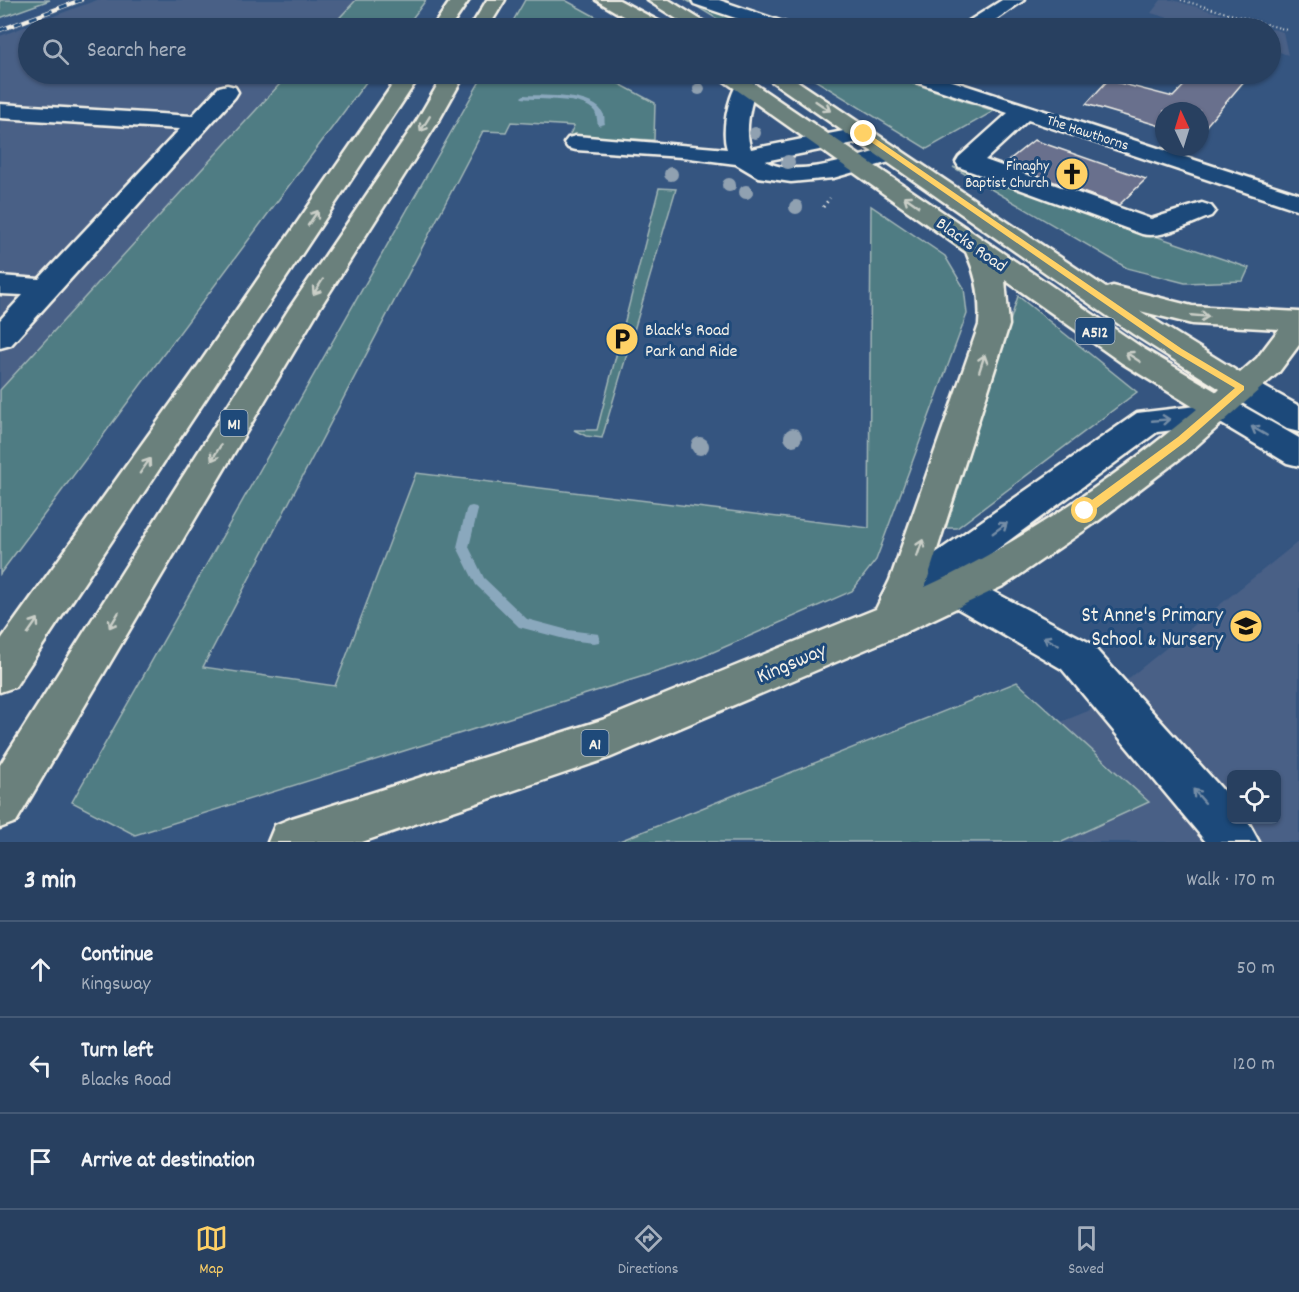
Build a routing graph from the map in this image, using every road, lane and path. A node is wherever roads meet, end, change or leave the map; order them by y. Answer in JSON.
{"nodes":[{"id":1,"x":460,"y":0,"type":"edge"},
{"id":2,"x":605,"y":0,"type":"edge"},
{"id":3,"x":656,"y":0,"type":"edge"},
{"id":4,"x":701,"y":0,"type":"edge"},
{"id":5,"x":1015,"y":0,"type":"edge"},
{"id":6,"x":1181,"y":0,"type":"edge"},
{"id":7,"x":494,"y":2,"type":"edge"},
{"id":8,"x":448,"y":18,"type":"edge"},
{"id":9,"x":485,"y":18,"type":"edge"},
{"id":10,"x":638,"y":18,"type":"edge"},
{"id":11,"x":687,"y":18,"type":"edge"},
{"id":12,"x":753,"y":18,"type":"edge"},
{"id":13,"x":987,"y":18,"type":"edge"},
{"id":14,"x":1245,"y":18,"type":"edge"},
{"id":15,"x":1281,"y":28,"type":"edge"},
{"id":16,"x":1287,"y":30,"type":"dead end"},
{"id":17,"x":403,"y":84,"type":"edge"},
{"id":18,"x":448,"y":84,"type":"edge"},
{"id":19,"x":738,"y":84,"type":"edge"},
{"id":20,"x":743,"y":84,"type":"edge"},
{"id":21,"x":789,"y":84,"type":"edge"},
{"id":22,"x":942,"y":84,"type":"edge"},
{"id":23,"x":227,"y":92,"type":"dead end"},
{"id":24,"x":0,"y":111,"type":"edge"},
{"id":25,"x":1024,"y":111,"type":"junction"},
{"id":26,"x":198,"y":123,"type":"junction"},
{"id":27,"x":864,"y":134,"type":"junction"},
{"id":28,"x":576,"y":143,"type":"dead end"},
{"id":29,"x":826,"y":143,"type":"junction"},
{"id":30,"x":892,"y":153,"type":"junction"},
{"id":31,"x":742,"y":158,"type":"junction"},
{"id":32,"x":858,"y":165,"type":"junction"},
{"id":33,"x":1299,"y":202,"type":"edge"},
{"id":34,"x":1202,"y":212,"type":"dead end"},
{"id":35,"x":976,"y":246,"type":"junction"},
{"id":36,"x":0,"y":285,"type":"edge"},
{"id":37,"x":1083,"y":285,"type":"junction"},
{"id":38,"x":45,"y":288,"type":"junction"},
{"id":39,"x":1297,"y":330,"type":"edge"},
{"id":40,"x":0,"y":338,"type":"edge"},
{"id":41,"x":1224,"y":404,"type":"junction"},
{"id":42,"x":1299,"y":421,"type":"edge"},
{"id":43,"x":1299,"y":454,"type":"edge"},
{"id":44,"x":959,"y":590,"type":"junction"},
{"id":45,"x":895,"y":610,"type":"junction"},
{"id":46,"x":0,"y":674,"type":"edge"},
{"id":47,"x":9,"y":790,"type":"edge"},
{"id":48,"x":292,"y":842,"type":"edge"},
{"id":49,"x":1235,"y":842,"type":"edge"}],
"edges":[{"from":1,"to":8,"type":"main road"},
{"from":2,"to":10,"type":"main road"},
{"from":3,"to":11,"type":"main road"},
{"from":4,"to":12,"type":"street"},
{"from":5,"to":13,"type":"street"},
{"from":6,"to":14,"type":"path"},
{"from":7,"to":9,"type":"main road"},
{"from":15,"to":16,"type":"path"},
{"from":46,"to":17,"type":"main road","one_way":true},
{"from":18,"to":47,"type":"main road","number":"M1","one_way":true},
{"from":19,"to":31,"type":"street"},
{"from":20,"to":29,"type":"main road","name":"Blacks Road","number":"A512"},
{"from":21,"to":27,"type":"main road","name":"Blacks Road","number":"A512","one_way":true},
{"from":22,"to":25,"type":"street","name":"The Hawthorns"},
{"from":23,"to":26,"type":"street"},
{"from":24,"to":26,"type":"street"},
{"from":25,"to":33,"type":"street","name":"The Hawthorns"},
{"from":25,"to":34,"type":"street"},
{"from":26,"to":38,"type":"street"},
{"from":27,"to":29,"type":"street"},
{"from":27,"to":30,"type":"main road","name":"Blacks Road","number":"A512"},
{"from":28,"to":31,"type":"street"},
{"from":29,"to":31,"type":"street"},
{"from":29,"to":32,"type":"main road","name":"Blacks Road","number":"A512"},
{"from":30,"to":32,"type":"street"},
{"from":30,"to":37,"type":"main road","name":"Blacks Road","number":"A512"},
{"from":31,"to":32,"type":"street"},
{"from":35,"to":32,"type":"main road","name":"Blacks Road","number":"A512","one_way":true},
{"from":41,"to":35,"type":"main road","name":"Blacks Road","number":"A512","one_way":true},
{"from":45,"to":35,"type":"main road","one_way":true},
{"from":36,"to":38,"type":"street"},
{"from":37,"to":39,"type":"main road","one_way":true},
{"from":37,"to":41,"type":"main road","name":"Blacks Road","number":"A512"},
{"from":38,"to":40,"type":"street"},
{"from":39,"to":41,"type":"main road","number":"A1"},
{"from":41,"to":42,"type":"street"},
{"from":43,"to":41,"type":"street","one_way":true},
{"from":41,"to":44,"type":"main road","name":"Kingsway","number":"A1"},
{"from":45,"to":41,"type":"street","one_way":true},
{"from":44,"to":45,"type":"main road","name":"Kingsway","number":"A1"},
{"from":49,"to":44,"type":"street","one_way":true},
{"from":45,"to":48,"type":"main road","name":"Kingsway","number":"A1"}]}
